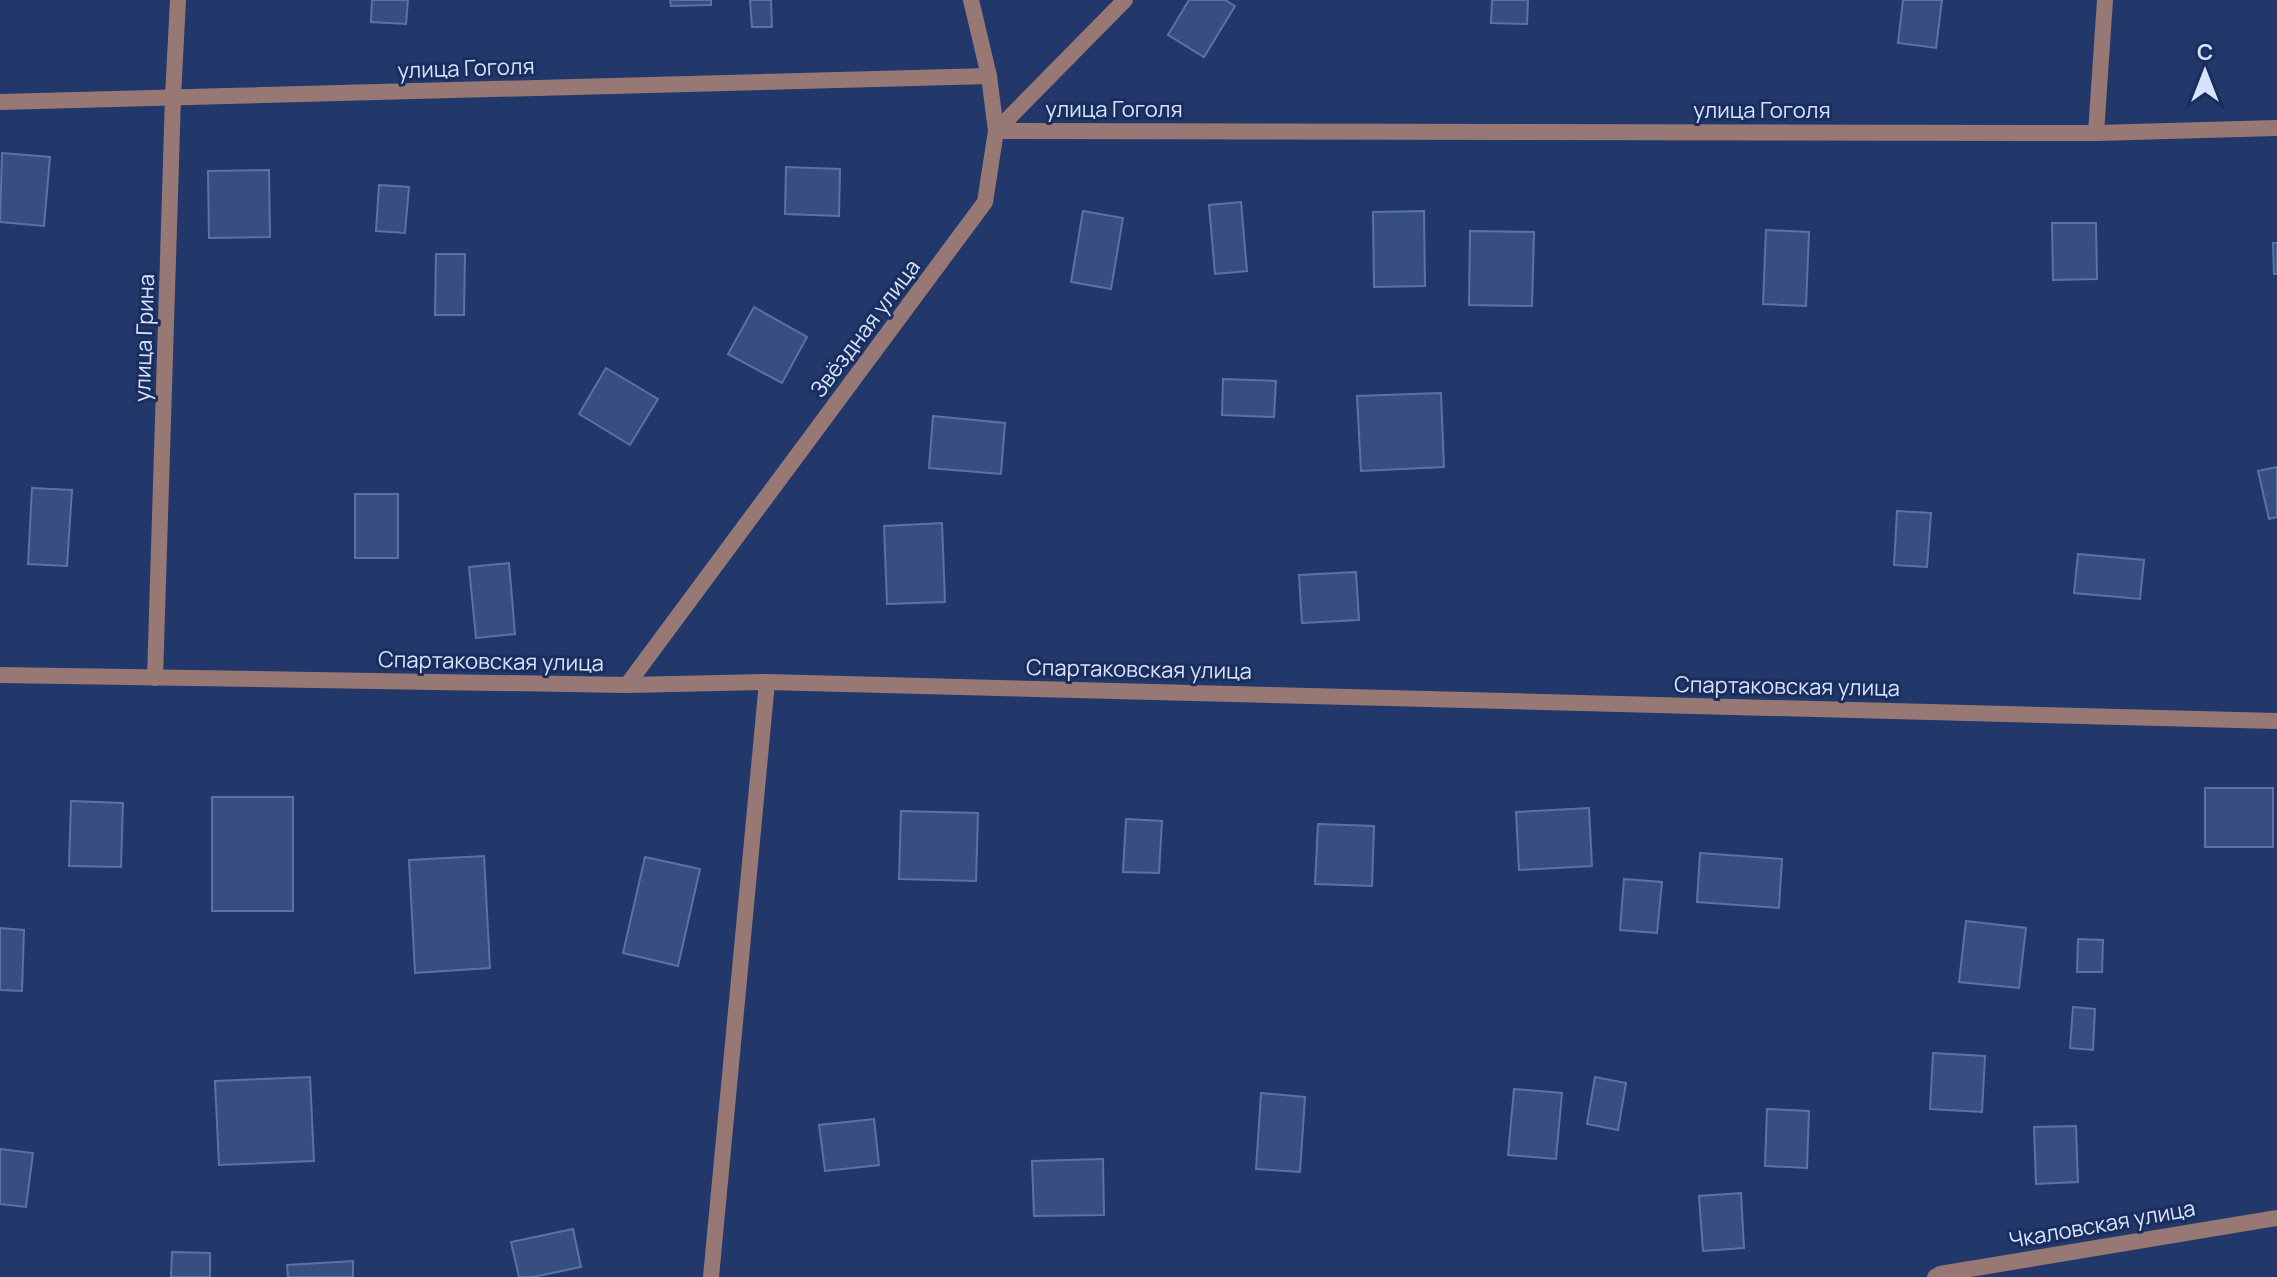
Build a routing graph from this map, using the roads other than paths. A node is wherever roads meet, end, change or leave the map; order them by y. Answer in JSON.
{"nodes":[{"id":1,"x":178,"y":0,"type":"edge"},
{"id":2,"x":971,"y":0,"type":"edge"},
{"id":3,"x":1125,"y":0,"type":"edge"},
{"id":4,"x":2105,"y":0,"type":"edge"},
{"id":5,"x":989,"y":76,"type":"junction"},
{"id":6,"x":173,"y":97,"type":"junction"},
{"id":7,"x":0,"y":102,"type":"edge"},
{"id":8,"x":2277,"y":128,"type":"edge"},
{"id":9,"x":996,"y":131,"type":"junction"},
{"id":10,"x":2096,"y":133,"type":"junction"},
{"id":11,"x":0,"y":675,"type":"edge"},
{"id":12,"x":155,"y":678,"type":"junction"},
{"id":13,"x":767,"y":682,"type":"junction"},
{"id":14,"x":627,"y":685,"type":"junction"},
{"id":15,"x":2277,"y":721,"type":"edge"},
{"id":16,"x":2277,"y":1218,"type":"edge"},
{"id":17,"x":711,"y":1277,"type":"edge"},
{"id":18,"x":1935,"y":1277,"type":"edge"}],
"edges":[{"from":1,"to":6,"type":"street","name":"улица Грина"},
{"from":2,"to":5,"type":"street"},
{"from":3,"to":9,"type":"street"},
{"from":4,"to":10,"type":"street"},
{"from":5,"to":6,"type":"street","name":"улица Гоголя"},
{"from":5,"to":9,"type":"street"},
{"from":6,"to":7,"type":"street","name":"улица Гоголя"},
{"from":6,"to":12,"type":"street","name":"улица Грина"},
{"from":8,"to":10,"type":"street","name":"улица Гоголя"},
{"from":9,"to":10,"type":"street","name":"улица Гоголя"},
{"from":9,"to":14,"type":"street","name":"Звёздная улица"},
{"from":11,"to":12,"type":"street","name":"Спартаковская улица"},
{"from":12,"to":14,"type":"street","name":"Спартаковская улица"},
{"from":13,"to":14,"type":"street","name":"Спартаковская улица"},
{"from":13,"to":15,"type":"street","name":"Спартаковская улица"},
{"from":13,"to":17,"type":"street"},
{"from":16,"to":18,"type":"street","name":"Чкаловская улица"}]}
